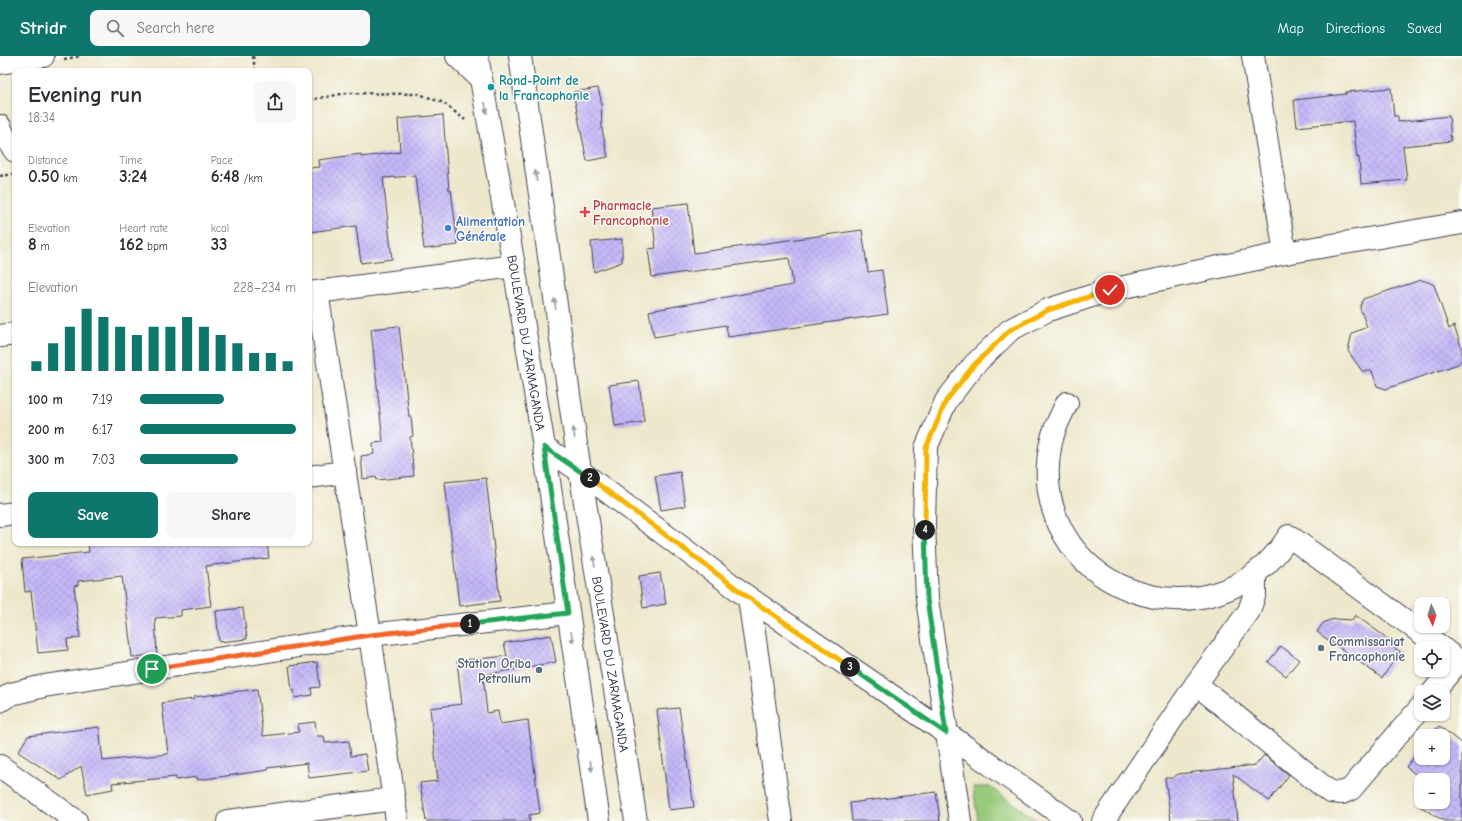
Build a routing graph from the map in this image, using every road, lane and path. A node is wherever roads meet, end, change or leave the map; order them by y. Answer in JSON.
{"nodes":[{"id":1,"x":43,"y":56,"type":"edge"},
{"id":2,"x":253,"y":56,"type":"edge"},
{"id":3,"x":457,"y":56,"type":"edge"},
{"id":4,"x":477,"y":56,"type":"edge"},
{"id":5,"x":520,"y":56,"type":"edge"},
{"id":6,"x":532,"y":56,"type":"edge"},
{"id":7,"x":1252,"y":56,"type":"edge"},
{"id":8,"x":0,"y":63,"type":"edge"},
{"id":9,"x":255,"y":68,"type":"edge"},
{"id":10,"x":481,"y":79,"type":"junction"},
{"id":11,"x":523,"y":85,"type":"junction"},
{"id":12,"x":312,"y":99,"type":"edge"},
{"id":13,"x":0,"y":126,"type":"edge"},
{"id":14,"x":491,"y":139,"type":"junction"},
{"id":15,"x":12,"y":147,"type":"edge"},
{"id":16,"x":12,"y":174,"type":"edge"},
{"id":17,"x":0,"y":176,"type":"edge"},
{"id":18,"x":1462,"y":223,"type":"edge"},
{"id":19,"x":1285,"y":253,"type":"junction"},
{"id":20,"x":514,"y":266,"type":"junction"},
{"id":21,"x":313,"y":292,"type":"edge"},
{"id":22,"x":12,"y":334,"type":"edge"},
{"id":23,"x":0,"y":336,"type":"edge"},
{"id":24,"x":1067,"y":403,"type":"dead end"},
{"id":25,"x":544,"y":447,"type":"junction"},
{"id":26,"x":580,"y":471,"type":"junction"},
{"id":27,"x":345,"y":472,"type":"junction"},
{"id":28,"x":312,"y":477,"type":"edge"},
{"id":29,"x":12,"y":513,"type":"edge"},
{"id":30,"x":0,"y":515,"type":"edge"},
{"id":31,"x":1255,"y":574,"type":"junction"},
{"id":32,"x":749,"y":598,"type":"junction"},
{"id":33,"x":568,"y":613,"type":"junction"},
{"id":34,"x":370,"y":635,"type":"junction"},
{"id":35,"x":1452,"y":655,"type":"edge"},
{"id":36,"x":1196,"y":684,"type":"junction"},
{"id":37,"x":1437,"y":685,"type":"edge"},
{"id":38,"x":0,"y":701,"type":"edge"},
{"id":39,"x":1414,"y":715,"type":"edge"},
{"id":40,"x":946,"y":733,"type":"junction"},
{"id":41,"x":0,"y":766,"type":"edge"},
{"id":42,"x":394,"y":799,"type":"junction"},
{"id":43,"x":76,"y":821,"type":"edge"},
{"id":44,"x":228,"y":821,"type":"edge"},
{"id":45,"x":397,"y":821,"type":"edge"},
{"id":46,"x":599,"y":821,"type":"edge"},
{"id":47,"x":636,"y":821,"type":"edge"},
{"id":48,"x":781,"y":821,"type":"edge"},
{"id":49,"x":960,"y":821,"type":"edge"},
{"id":50,"x":1070,"y":821,"type":"edge"},
{"id":51,"x":1103,"y":821,"type":"edge"}],
"edges":[{"from":1,"to":8,"type":"street"},
{"from":2,"to":9,"type":"path"},
{"from":3,"to":10,"type":"street"},
{"from":4,"to":10,"type":"street","name":"BOULEVARD DU ZARMAGANDA"},
{"from":5,"to":11,"type":"street","name":"BOULEVARD DU ZARMAGANDA"},
{"from":6,"to":11,"type":"street"},
{"from":7,"to":19,"type":"street"},
{"from":10,"to":14,"type":"street","name":"BOULEVARD DU ZARMAGANDA","one_way":true},
{"from":26,"to":11,"type":"street","name":"BOULEVARD DU ZARMAGANDA","one_way":true},
{"from":12,"to":14,"type":"path"},
{"from":13,"to":15,"type":"street"},
{"from":14,"to":20,"type":"street","name":"BOULEVARD DU ZARMAGANDA"},
{"from":16,"to":17,"type":"path"},
{"from":18,"to":19,"type":"street"},
{"from":19,"to":40,"type":"street"},
{"from":20,"to":21,"type":"street"},
{"from":20,"to":25,"type":"street","name":"BOULEVARD DU ZARMAGANDA"},
{"from":21,"to":27,"type":"street"},
{"from":22,"to":23,"type":"street"},
{"from":24,"to":31,"type":"street"},
{"from":25,"to":26,"type":"street"},
{"from":25,"to":33,"type":"street","name":"BOULEVARD DU ZARMAGANDA"},
{"from":26,"to":32,"type":"street"},
{"from":47,"to":26,"type":"street","name":"BOULEVARD DU ZARMAGANDA","one_way":true},
{"from":27,"to":28,"type":"street"},
{"from":27,"to":34,"type":"street"},
{"from":29,"to":30,"type":"street"},
{"from":31,"to":35,"type":"street"},
{"from":31,"to":36,"type":"street"},
{"from":32,"to":40,"type":"street"},
{"from":32,"to":48,"type":"street"},
{"from":33,"to":34,"type":"street"},
{"from":33,"to":46,"type":"street","name":"BOULEVARD DU ZARMAGANDA","one_way":true},
{"from":34,"to":38,"type":"street"},
{"from":34,"to":42,"type":"street"},
{"from":35,"to":37,"type":"street"},
{"from":36,"to":39,"type":"street"},
{"from":36,"to":51,"type":"street"},
{"from":40,"to":49,"type":"street"},
{"from":40,"to":50,"type":"street"},
{"from":41,"to":43,"type":"street"},
{"from":42,"to":44,"type":"street"},
{"from":42,"to":45,"type":"street"}]}
